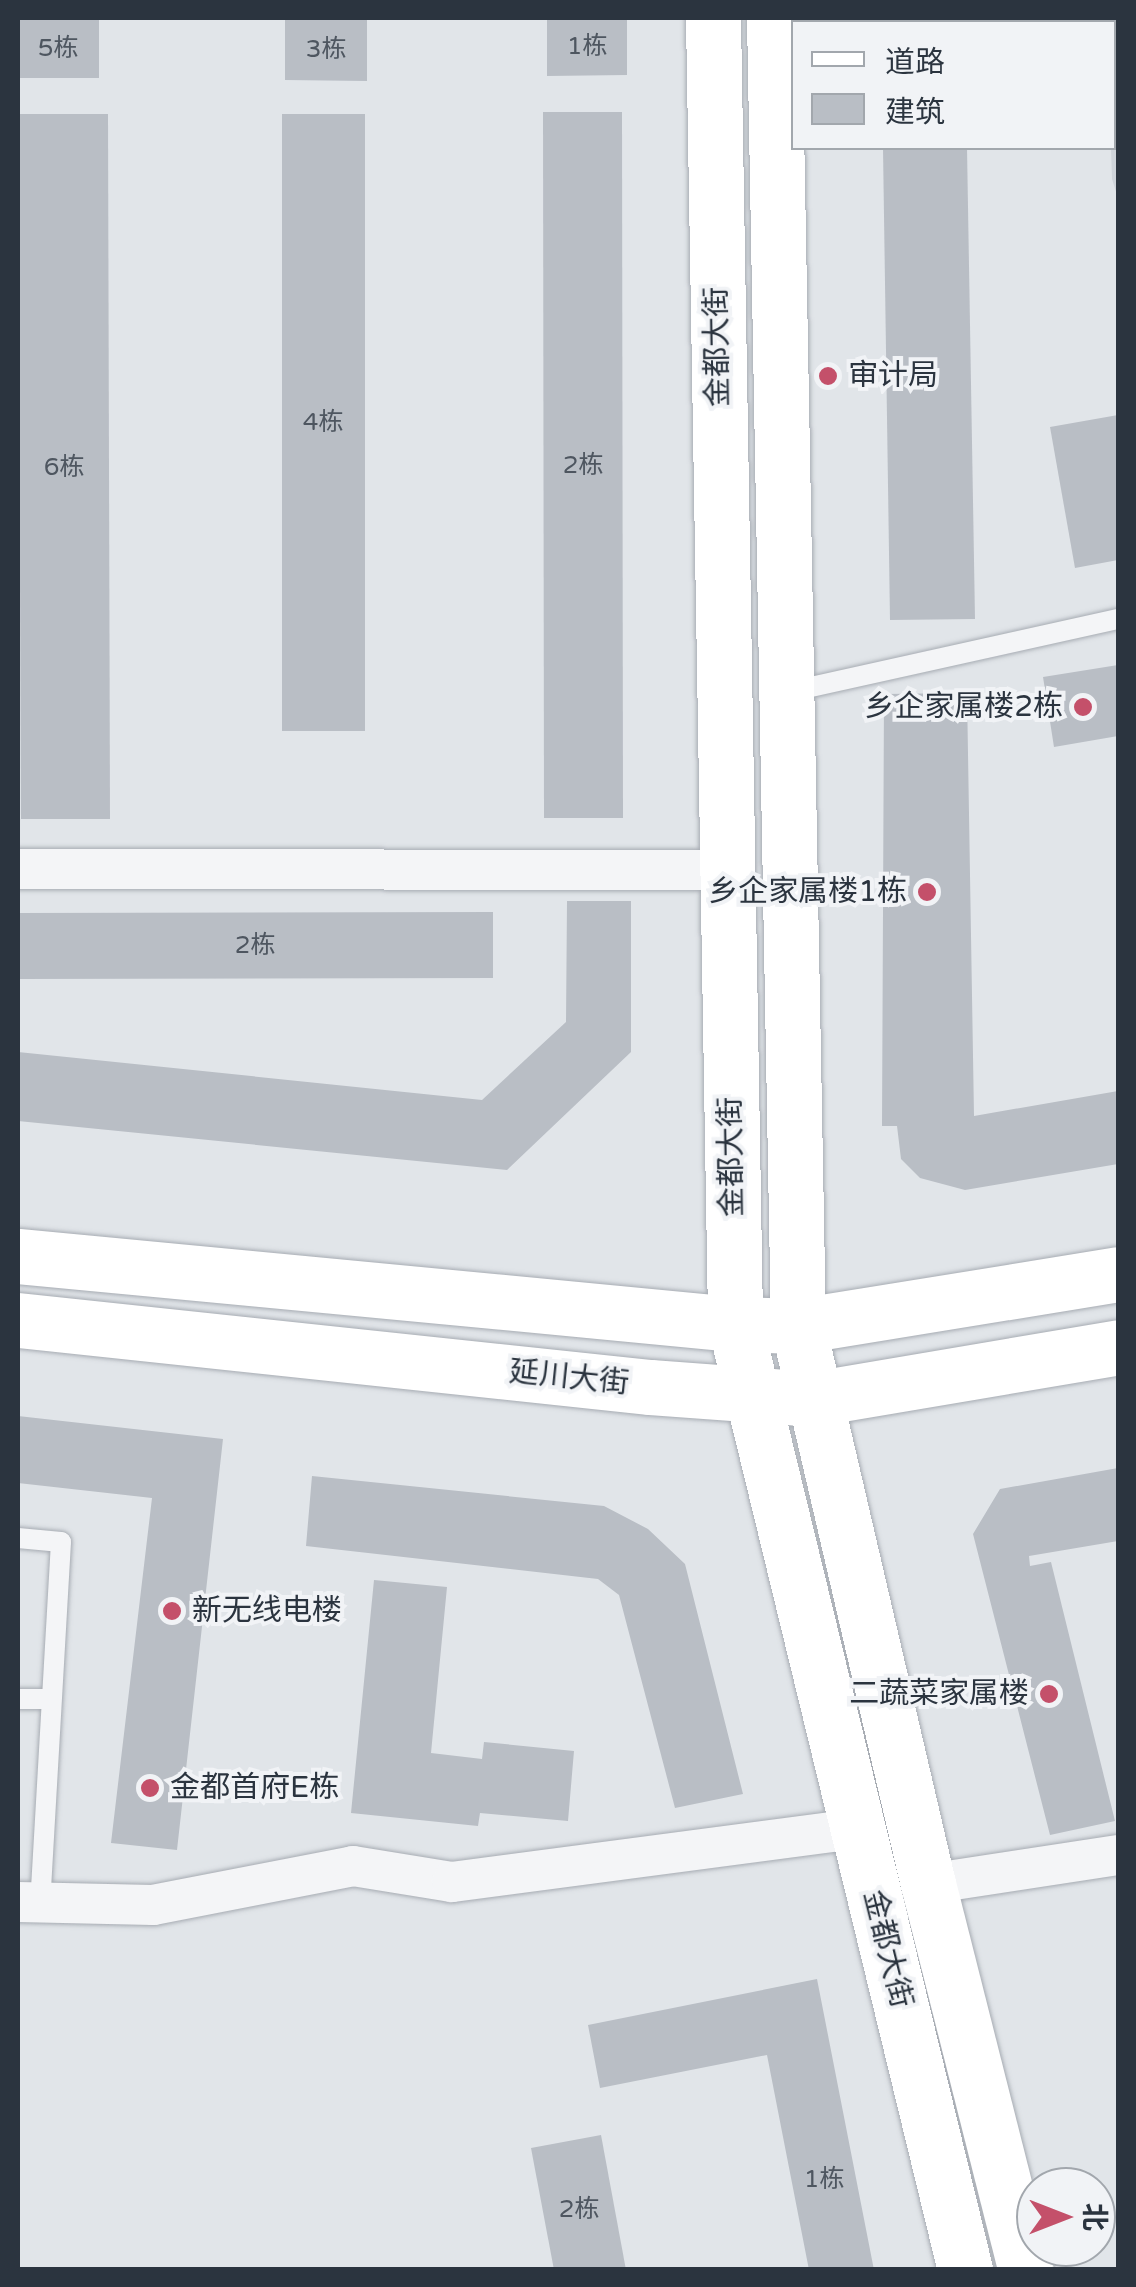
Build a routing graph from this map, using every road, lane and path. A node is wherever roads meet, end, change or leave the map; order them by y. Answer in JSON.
{"nodes":[{"id":1,"x":713,"y":18,"type":"edge"},
{"id":2,"x":774,"y":18,"type":"edge"},
{"id":3,"x":1118,"y":619,"type":"edge"},
{"id":4,"x":786,"y":692,"type":"junction"},
{"id":5,"x":18,"y":869,"type":"edge"},
{"id":6,"x":727,"y":870,"type":"junction"},
{"id":7,"x":18,"y":1256,"type":"edge"},
{"id":8,"x":1118,"y":1274,"type":"edge"},
{"id":9,"x":18,"y":1320,"type":"edge"},
{"id":10,"x":735,"y":1324,"type":"junction"},
{"id":11,"x":798,"y":1326,"type":"junction"},
{"id":12,"x":1118,"y":1347,"type":"edge"},
{"id":13,"x":750,"y":1394,"type":"junction"},
{"id":14,"x":812,"y":1399,"type":"junction"},
{"id":15,"x":18,"y":1538,"type":"edge"},
{"id":16,"x":18,"y":1699,"type":"edge"},
{"id":17,"x":52,"y":1699,"type":"junction"},
{"id":18,"x":857,"y":1828,"type":"junction"},
{"id":19,"x":1118,"y":1856,"type":"edge"},
{"id":20,"x":928,"y":1884,"type":"junction"},
{"id":21,"x":29,"y":1903,"type":"edge"},
{"id":22,"x":965,"y":2270,"type":"edge"},
{"id":23,"x":1026,"y":2270,"type":"edge"}],
"edges":[{"from":1,"to":6,"type":"main road","name":"金都大街"},
{"from":2,"to":4,"type":"main road","name":"金都大街"},
{"from":3,"to":4,"type":"lane"},
{"from":4,"to":11,"type":"main road","name":"金都大街"},
{"from":5,"to":6,"type":"street"},
{"from":6,"to":10,"type":"main road","name":"金都大街"},
{"from":7,"to":10,"type":"main road"},
{"from":8,"to":11,"type":"main road"},
{"from":9,"to":13,"type":"main road","name":"延川大街"},
{"from":10,"to":11,"type":"main road"},
{"from":10,"to":13,"type":"main road","name":"金都大街"},
{"from":11,"to":14,"type":"main road","name":"金都大街"},
{"from":12,"to":14,"type":"main road","name":"延川大街"},
{"from":13,"to":14,"type":"main road","name":"延川大街"},
{"from":13,"to":18,"type":"main road","name":"金都大街"},
{"from":14,"to":20,"type":"main road","name":"金都大街"},
{"from":15,"to":17,"type":"lane"},
{"from":16,"to":17,"type":"lane"},
{"from":17,"to":21,"type":"lane"},
{"from":18,"to":21,"type":"street"},
{"from":18,"to":22,"type":"main road","name":"金都大街"},
{"from":19,"to":20,"type":"street"},
{"from":20,"to":23,"type":"main road","name":"金都大街"}]}
